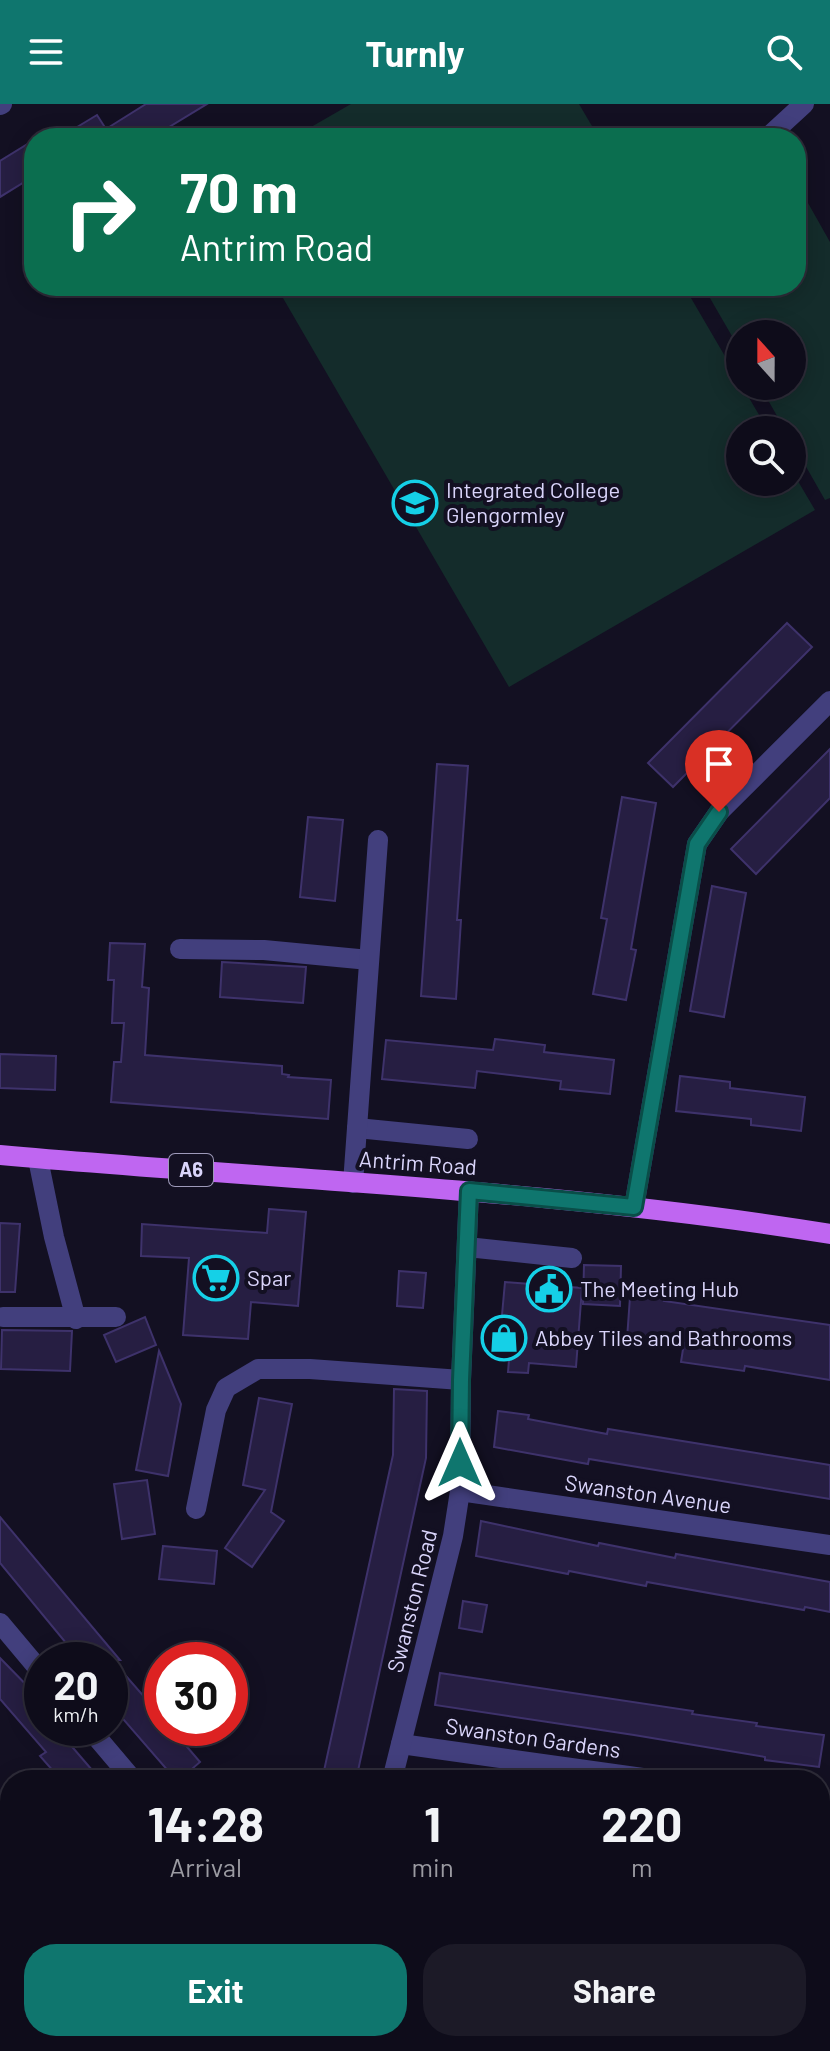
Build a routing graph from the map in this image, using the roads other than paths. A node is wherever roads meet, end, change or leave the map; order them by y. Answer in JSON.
{"nodes":[{"id":1,"x":804,"y":104,"type":"edge"},
{"id":2,"x":778,"y":128,"type":"edge"},
{"id":3,"x":830,"y":701,"type":"edge"},
{"id":4,"x":378,"y":840,"type":"dead end"},
{"id":5,"x":180,"y":949,"type":"dead end"},
{"id":6,"x":369,"y":960,"type":"junction"},
{"id":7,"x":357,"y":1128,"type":"junction"},
{"id":8,"x":468,"y":1139,"type":"dead end"},
{"id":9,"x":0,"y":1155,"type":"edge"},
{"id":10,"x":38,"y":1159,"type":"junction"},
{"id":11,"x":353,"y":1183,"type":"junction"},
{"id":12,"x":469,"y":1191,"type":"junction"},
{"id":13,"x":634,"y":1207,"type":"junction"},
{"id":14,"x":830,"y":1234,"type":"edge"},
{"id":15,"x":467,"y":1247,"type":"junction"},
{"id":16,"x":572,"y":1258,"type":"dead end"},
{"id":17,"x":3,"y":1317,"type":"dead end"},
{"id":18,"x":116,"y":1317,"type":"dead end"},
{"id":19,"x":76,"y":1319,"type":"junction"},
{"id":20,"x":461,"y":1380,"type":"junction"},
{"id":21,"x":460,"y":1491,"type":"junction"},
{"id":22,"x":196,"y":1509,"type":"dead end"},
{"id":23,"x":830,"y":1545,"type":"edge"},
{"id":24,"x":0,"y":1623,"type":"edge"},
{"id":25,"x":24,"y":1652,"type":"edge"},
{"id":26,"x":401,"y":1744,"type":"junction"},
{"id":27,"x":104,"y":1746,"type":"edge"},
{"id":28,"x":125,"y":1770,"type":"edge"},
{"id":29,"x":394,"y":1770,"type":"edge"},
{"id":30,"x":586,"y":1770,"type":"edge"}],
"edges":[{"from":1,"to":2,"type":"street"},
{"from":3,"to":13,"type":"street"},
{"from":4,"to":6,"type":"street"},
{"from":5,"to":6,"type":"street"},
{"from":6,"to":7,"type":"street"},
{"from":7,"to":8,"type":"street"},
{"from":7,"to":11,"type":"street"},
{"from":9,"to":10,"type":"main road","name":"Antrim Road","number":"A6"},
{"from":10,"to":11,"type":"main road","name":"Antrim Road","number":"A6"},
{"from":10,"to":19,"type":"street"},
{"from":11,"to":12,"type":"main road","name":"Antrim Road","number":"A6"},
{"from":12,"to":13,"type":"main road","name":"Antrim Road","number":"A6"},
{"from":12,"to":15,"type":"street","name":"Swanston Road"},
{"from":13,"to":14,"type":"main road","name":"Antrim Road","number":"A6"},
{"from":15,"to":16,"type":"street"},
{"from":15,"to":20,"type":"street","name":"Swanston Road"},
{"from":17,"to":19,"type":"street"},
{"from":18,"to":19,"type":"street"},
{"from":20,"to":21,"type":"street","name":"Swanston Road"},
{"from":20,"to":22,"type":"street"},
{"from":21,"to":23,"type":"street","name":"Swanston Avenue"},
{"from":21,"to":26,"type":"street","name":"Swanston Road"},
{"from":24,"to":25,"type":"street"},
{"from":26,"to":29,"type":"street","name":"Swanston Road"},
{"from":26,"to":30,"type":"street","name":"Swanston Gardens"},
{"from":27,"to":28,"type":"street"}]}
